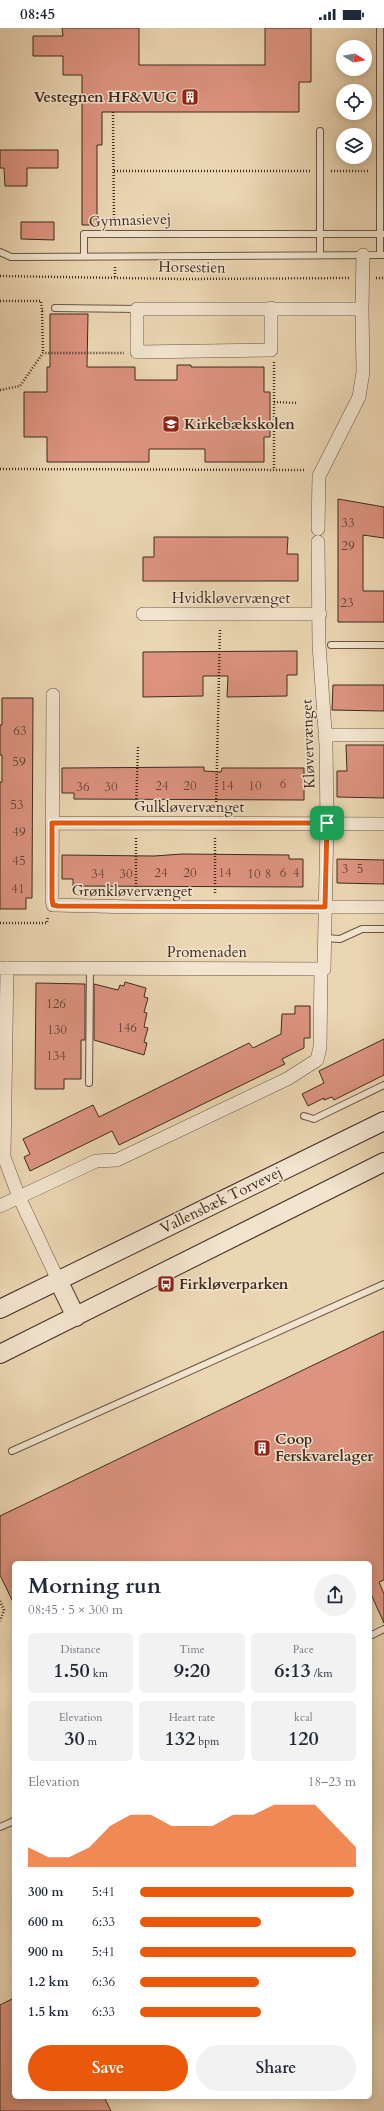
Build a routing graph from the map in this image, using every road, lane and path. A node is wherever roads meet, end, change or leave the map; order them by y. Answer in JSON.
{"nodes":[{"id":1,"x":380,"y":28,"type":"edge"},
{"id":2,"x":113,"y":112,"type":"dead end"},
{"id":3,"x":320,"y":131,"type":"dead end"},
{"id":4,"x":114,"y":171,"type":"junction"},
{"id":5,"x":321,"y":171,"type":"junction"},
{"id":6,"x":380,"y":171,"type":"junction"},
{"id":7,"x":114,"y":234,"type":"junction"},
{"id":8,"x":382,"y":234,"type":"edge"},
{"id":9,"x":321,"y":235,"type":"junction"},
{"id":10,"x":0,"y":252,"type":"edge"},
{"id":11,"x":320,"y":255,"type":"junction"},
{"id":12,"x":363,"y":255,"type":"junction"},
{"id":13,"x":382,"y":255,"type":"edge"},
{"id":14,"x":84,"y":256,"type":"junction"},
{"id":15,"x":115,"y":256,"type":"junction"},
{"id":16,"x":0,"y":276,"type":"edge"},
{"id":17,"x":115,"y":277,"type":"junction"},
{"id":18,"x":363,"y":278,"type":"junction"},
{"id":19,"x":384,"y":278,"type":"edge"},
{"id":20,"x":0,"y":301,"type":"edge"},
{"id":21,"x":55,"y":308,"type":"joint"},
{"id":22,"x":271,"y":308,"type":"junction"},
{"id":23,"x":362,"y":308,"type":"junction"},
{"id":24,"x":137,"y":309,"type":"junction"},
{"id":25,"x":42,"y":311,"type":"junction"},
{"id":26,"x":137,"y":352,"type":"junction"},
{"id":27,"x":43,"y":353,"type":"junction"},
{"id":28,"x":266,"y":362,"type":"dead end"},
{"id":29,"x":0,"y":390,"type":"edge"},
{"id":30,"x":274,"y":402,"type":"junction"},
{"id":31,"x":298,"y":403,"type":"dead end"},
{"id":32,"x":0,"y":469,"type":"edge"},
{"id":33,"x":274,"y":470,"type":"junction"},
{"id":34,"x":306,"y":470,"type":"dead end"},
{"id":35,"x":318,"y":528,"type":"dead end"},
{"id":36,"x":318,"y":542,"type":"dead end"},
{"id":37,"x":143,"y":614,"type":"dead end"},
{"id":38,"x":220,"y":614,"type":"junction"},
{"id":39,"x":320,"y":614,"type":"junction"},
{"id":40,"x":331,"y":645,"type":"dead end"},
{"id":41,"x":384,"y":645,"type":"edge"},
{"id":42,"x":52,"y":696,"type":"dead end"},
{"id":43,"x":325,"y":735,"type":"junction"},
{"id":44,"x":384,"y":735,"type":"edge"},
{"id":45,"x":216,"y":760,"type":"dead end"},
{"id":46,"x":52,"y":823,"type":"junction"},
{"id":47,"x":327,"y":823,"type":"junction"},
{"id":48,"x":384,"y":824,"type":"edge"},
{"id":49,"x":53,"y":905,"type":"junction"},
{"id":50,"x":325,"y":907,"type":"junction"},
{"id":51,"x":384,"y":908,"type":"edge"},
{"id":52,"x":0,"y":923,"type":"edge"},
{"id":53,"x":384,"y":929,"type":"edge"},
{"id":54,"x":324,"y":938,"type":"junction"},
{"id":55,"x":3,"y":968,"type":"edge"},
{"id":56,"x":90,"y":968,"type":"junction"},
{"id":57,"x":322,"y":969,"type":"junction"},
{"id":58,"x":89,"y":1083,"type":"dead end"},
{"id":59,"x":384,"y":1085,"type":"edge"},
{"id":60,"x":304,"y":1116,"type":"dead end"},
{"id":61,"x":384,"y":1121,"type":"edge"},
{"id":62,"x":384,"y":1162,"type":"edge"},
{"id":63,"x":19,"y":1197,"type":"junction"},
{"id":64,"x":0,"y":1206,"type":"edge"},
{"id":65,"x":58,"y":1280,"type":"junction"},
{"id":66,"x":384,"y":1284,"type":"edge"},
{"id":67,"x":0,"y":1309,"type":"edge"},
{"id":68,"x":76,"y":1317,"type":"junction"},
{"id":69,"x":0,"y":1354,"type":"edge"},
{"id":70,"x":12,"y":1451,"type":"dead end"},
{"id":71,"x":0,"y":1601,"type":"edge"},
{"id":72,"x":0,"y":1621,"type":"edge"},
{"id":73,"x":384,"y":1629,"type":"edge"},
{"id":74,"x":372,"y":1635,"type":"edge"},
{"id":75,"x":12,"y":1822,"type":"edge"},
{"id":76,"x":0,"y":1827,"type":"edge"}],
"edges":[{"from":1,"to":6,"type":"lane"},
{"from":2,"to":4,"type":"path"},
{"from":3,"to":5,"type":"lane"},
{"from":4,"to":5,"type":"path"},
{"from":4,"to":7,"type":"path"},
{"from":5,"to":6,"type":"path"},
{"from":5,"to":9,"type":"lane"},
{"from":6,"to":8,"type":"lane"},
{"from":7,"to":9,"type":"lane","name":"Gymnasievej"},
{"from":7,"to":14,"type":"lane","name":"Gymnasievej"},
{"from":8,"to":9,"type":"lane","name":"Gymnasievej"},
{"from":8,"to":13,"type":"lane"},
{"from":9,"to":11,"type":"lane"},
{"from":10,"to":14,"type":"lane"},
{"from":11,"to":12,"type":"lane"},
{"from":11,"to":15,"type":"lane"},
{"from":12,"to":13,"type":"lane"},
{"from":12,"to":18,"type":"street"},
{"from":14,"to":15,"type":"lane"},
{"from":15,"to":17,"type":"path"},
{"from":16,"to":17,"type":"path","name":"Horsestien"},
{"from":17,"to":18,"type":"path","name":"Horsestien"},
{"from":18,"to":19,"type":"path","name":"Horsestien"},
{"from":18,"to":23,"type":"street"},
{"from":20,"to":25,"type":"path"},
{"from":21,"to":24,"type":"lane"},
{"from":21,"to":25,"type":"path"},
{"from":22,"to":23,"type":"street"},
{"from":22,"to":24,"type":"street"},
{"from":22,"to":26,"type":"street"},
{"from":23,"to":35,"type":"street"},
{"from":24,"to":26,"type":"street"},
{"from":25,"to":27,"type":"path"},
{"from":26,"to":27,"type":"path"},
{"from":27,"to":29,"type":"path"},
{"from":28,"to":30,"type":"path"},
{"from":30,"to":31,"type":"path"},
{"from":30,"to":33,"type":"path"},
{"from":32,"to":33,"type":"path"},
{"from":33,"to":34,"type":"path"},
{"from":36,"to":39,"type":"street","name":"Kløvervænget"},
{"from":37,"to":38,"type":"street","name":"Hvidkløvervænget"},
{"from":38,"to":39,"type":"street","name":"Hvidkløvervænget"},
{"from":38,"to":45,"type":"path"},
{"from":39,"to":43,"type":"street","name":"Kløvervænget"},
{"from":40,"to":41,"type":"lane"},
{"from":42,"to":46,"type":"street","name":"Grønkløvervænget"},
{"from":43,"to":44,"type":"street"},
{"from":43,"to":47,"type":"street","name":"Kløvervænget"},
{"from":46,"to":47,"type":"street","name":"Gulkløvervænget"},
{"from":46,"to":49,"type":"street","name":"Grønkløvervænget"},
{"from":47,"to":48,"type":"street","name":"Gulkløvervænget"},
{"from":47,"to":50,"type":"street","name":"Kløvervænget"},
{"from":49,"to":50,"type":"street","name":"Grønkløvervænget"},
{"from":49,"to":52,"type":"path"},
{"from":50,"to":51,"type":"street","name":"Grønkløvervænget"},
{"from":50,"to":54,"type":"street","name":"Kløvervænget"},
{"from":53,"to":54,"type":"lane"},
{"from":54,"to":57,"type":"street","name":"Kløvervænget"},
{"from":55,"to":56,"type":"street","name":"Promenaden"},
{"from":55,"to":63,"type":"street"},
{"from":56,"to":57,"type":"street","name":"Promenaden"},
{"from":56,"to":58,"type":"lane"},
{"from":57,"to":63,"type":"street"},
{"from":59,"to":60,"type":"lane"},
{"from":61,"to":65,"type":"street","name":"Vallensbæk Torvevej"},
{"from":62,"to":68,"type":"street"},
{"from":63,"to":64,"type":"street"},
{"from":63,"to":65,"type":"street"},
{"from":65,"to":67,"type":"street","name":"Vallensbæk Torvevej"},
{"from":65,"to":68,"type":"street"},
{"from":66,"to":70,"type":"lane"},
{"from":68,"to":69,"type":"street"},
{"from":71,"to":72,"type":"path"},
{"from":73,"to":74,"type":"lane"},
{"from":75,"to":76,"type":"lane"}]}
